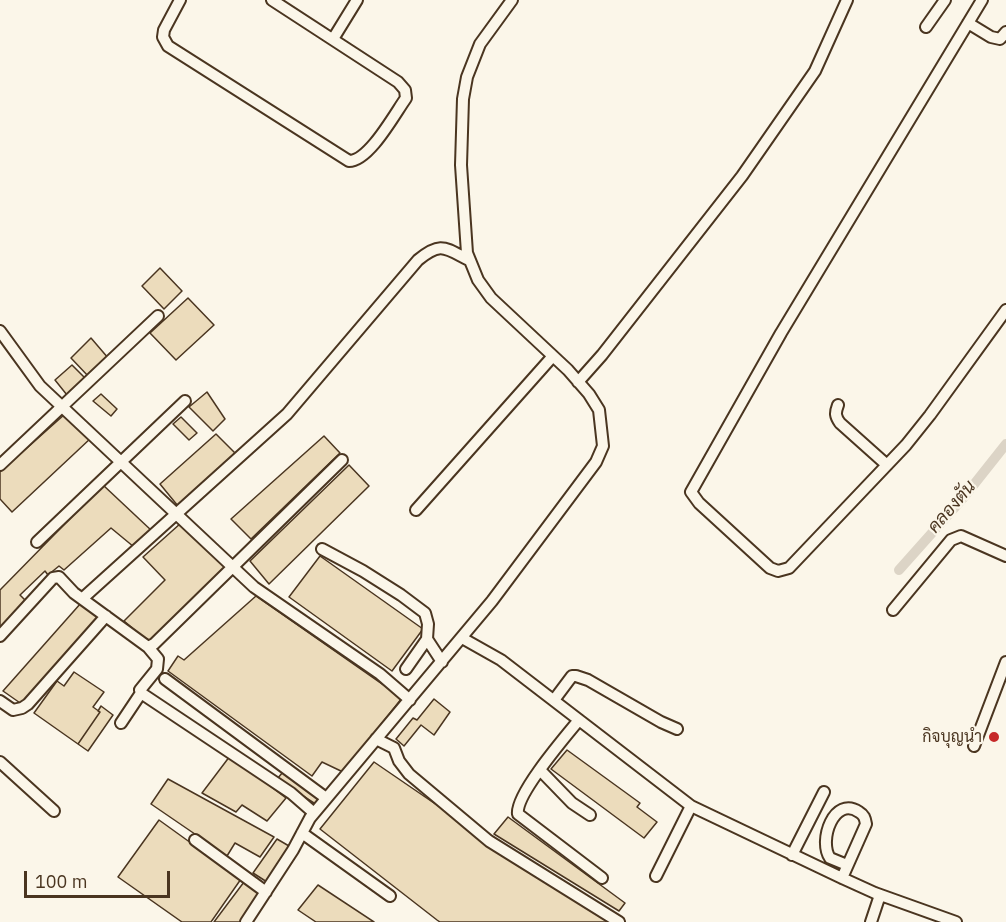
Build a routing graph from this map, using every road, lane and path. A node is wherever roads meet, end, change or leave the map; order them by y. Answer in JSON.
{"nodes":[{"id":1,"x":180,"y":0,"type":"edge"},
{"id":2,"x":272,"y":0,"type":"edge"},
{"id":3,"x":357,"y":0,"type":"edge"},
{"id":4,"x":513,"y":0,"type":"edge"},
{"id":5,"x":847,"y":0,"type":"edge"},
{"id":6,"x":945,"y":0,"type":"edge"},
{"id":7,"x":982,"y":0,"type":"edge"},
{"id":8,"x":968,"y":23,"type":"junction"},
{"id":9,"x":926,"y":27,"type":"dead end"},
{"id":10,"x":1006,"y":32,"type":"edge"},
{"id":11,"x":333,"y":39,"type":"junction"},
{"id":12,"x":469,"y":260,"type":"junction"},
{"id":13,"x":1006,"y":310,"type":"edge"},
{"id":14,"x":158,"y":316,"type":"dead end"},
{"id":15,"x":0,"y":331,"type":"edge"},
{"id":16,"x":553,"y":356,"type":"junction"},
{"id":17,"x":578,"y":382,"type":"junction"},
{"id":18,"x":185,"y":400,"type":"dead end"},
{"id":19,"x":838,"y":405,"type":"dead end"},
{"id":20,"x":62,"y":407,"type":"junction"},
{"id":21,"x":342,"y":460,"type":"dead end"},
{"id":22,"x":121,"y":461,"type":"junction"},
{"id":23,"x":0,"y":465,"type":"edge"},
{"id":24,"x":886,"y":465,"type":"junction"},
{"id":25,"x":416,"y":510,"type":"dead end"},
{"id":26,"x":177,"y":515,"type":"junction"},
{"id":27,"x":37,"y":542,"type":"dead end"},
{"id":28,"x":322,"y":549,"type":"dead end"},
{"id":29,"x":1006,"y":556,"type":"edge"},
{"id":30,"x":233,"y":568,"type":"junction"},
{"id":31,"x":83,"y":598,"type":"junction"},
{"id":32,"x":892,"y":610,"type":"dead end"},
{"id":33,"x":106,"y":616,"type":"junction"},
{"id":34,"x":0,"y":636,"type":"edge"},
{"id":35,"x":462,"y":638,"type":"junction"},
{"id":36,"x":427,"y":639,"type":"junction"},
{"id":37,"x":148,"y":647,"type":"junction"},
{"id":38,"x":442,"y":662,"type":"junction"},
{"id":39,"x":1006,"y":662,"type":"edge"},
{"id":40,"x":406,"y":669,"type":"dead end"},
{"id":41,"x":165,"y":679,"type":"dead end"},
{"id":42,"x":141,"y":693,"type":"junction"},
{"id":43,"x":410,"y":700,"type":"junction"},
{"id":44,"x":554,"y":700,"type":"junction"},
{"id":45,"x":0,"y":701,"type":"edge"},
{"id":46,"x":579,"y":720,"type":"junction"},
{"id":47,"x":121,"y":723,"type":"dead end"},
{"id":48,"x":677,"y":729,"type":"dead end"},
{"id":49,"x":376,"y":739,"type":"junction"},
{"id":50,"x":974,"y":746,"type":"dead end"},
{"id":51,"x":0,"y":762,"type":"edge"},
{"id":52,"x":540,"y":770,"type":"junction"},
{"id":53,"x":824,"y":792,"type":"dead end"},
{"id":54,"x":326,"y":798,"type":"junction"},
{"id":55,"x":696,"y":808,"type":"junction"},
{"id":56,"x":54,"y":811,"type":"dead end"},
{"id":57,"x":314,"y":813,"type":"junction"},
{"id":58,"x":590,"y":815,"type":"dead end"},
{"id":59,"x":302,"y":833,"type":"junction"},
{"id":60,"x":195,"y":840,"type":"dead end"},
{"id":61,"x":792,"y":855,"type":"junction"},
{"id":62,"x":847,"y":866,"type":"junction"},
{"id":63,"x":656,"y":876,"type":"dead end"},
{"id":64,"x":602,"y":878,"type":"dead end"},
{"id":65,"x":842,"y":878,"type":"junction"},
{"id":66,"x":266,"y":892,"type":"junction"},
{"id":67,"x":880,"y":895,"type":"junction"},
{"id":68,"x":390,"y":896,"type":"dead end"},
{"id":69,"x":246,"y":922,"type":"edge"},
{"id":70,"x":619,"y":922,"type":"edge"},
{"id":71,"x":871,"y":922,"type":"edge"},
{"id":72,"x":956,"y":922,"type":"edge"}],
"edges":[{"from":1,"to":11,"type":"street"},
{"from":2,"to":11,"type":"street"},
{"from":3,"to":11,"type":"street"},
{"from":4,"to":12,"type":"street"},
{"from":5,"to":17,"type":"street"},
{"from":6,"to":9,"type":"street"},
{"from":7,"to":8,"type":"street"},
{"from":8,"to":10,"type":"street"},
{"from":8,"to":24,"type":"street"},
{"from":12,"to":16,"type":"street"},
{"from":12,"to":26,"type":"street"},
{"from":13,"to":24,"type":"street"},
{"from":14,"to":20,"type":"street"},
{"from":15,"to":20,"type":"street"},
{"from":16,"to":17,"type":"street"},
{"from":16,"to":25,"type":"street"},
{"from":17,"to":35,"type":"street"},
{"from":18,"to":22,"type":"street"},
{"from":19,"to":24,"type":"street"},
{"from":20,"to":22,"type":"street"},
{"from":20,"to":23,"type":"street"},
{"from":21,"to":30,"type":"street"},
{"from":22,"to":26,"type":"street"},
{"from":22,"to":27,"type":"street"},
{"from":26,"to":30,"type":"street"},
{"from":26,"to":31,"type":"street"},
{"from":28,"to":36,"type":"street"},
{"from":29,"to":32,"type":"street"},
{"from":30,"to":37,"type":"street"},
{"from":30,"to":43,"type":"street"},
{"from":31,"to":33,"type":"street"},
{"from":31,"to":34,"type":"street"},
{"from":33,"to":37,"type":"street"},
{"from":33,"to":45,"type":"street"},
{"from":35,"to":38,"type":"street"},
{"from":35,"to":44,"type":"street"},
{"from":36,"to":38,"type":"street"},
{"from":36,"to":40,"type":"street"},
{"from":37,"to":42,"type":"street"},
{"from":38,"to":43,"type":"street"},
{"from":39,"to":50,"type":"street"},
{"from":41,"to":54,"type":"street"},
{"from":42,"to":47,"type":"street"},
{"from":42,"to":57,"type":"street"},
{"from":43,"to":49,"type":"street"},
{"from":44,"to":46,"type":"street"},
{"from":44,"to":48,"type":"street"},
{"from":46,"to":52,"type":"street"},
{"from":46,"to":55,"type":"street"},
{"from":49,"to":54,"type":"street"},
{"from":49,"to":70,"type":"street"},
{"from":51,"to":56,"type":"street"},
{"from":52,"to":58,"type":"street"},
{"from":52,"to":64,"type":"street"},
{"from":53,"to":61,"type":"street"},
{"from":54,"to":57,"type":"street"},
{"from":55,"to":61,"type":"street"},
{"from":55,"to":63,"type":"street"},
{"from":57,"to":59,"type":"street"},
{"from":59,"to":66,"type":"street"},
{"from":59,"to":68,"type":"street"},
{"from":60,"to":66,"type":"street"},
{"from":61,"to":65,"type":"street"},
{"from":62,"to":62,"type":"street"},
{"from":62,"to":65,"type":"street"},
{"from":65,"to":67,"type":"street"},
{"from":66,"to":69,"type":"street"},
{"from":67,"to":71,"type":"street"},
{"from":67,"to":72,"type":"street"}]}
